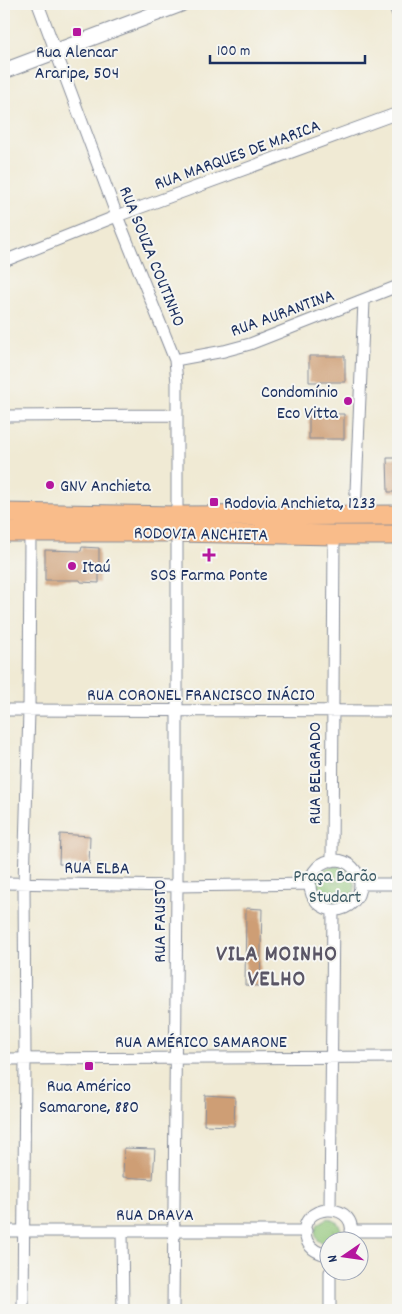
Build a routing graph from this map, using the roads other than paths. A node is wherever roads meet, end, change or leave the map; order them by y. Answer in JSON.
{"nodes":[{"id":1,"x":38,"y":4,"type":"edge"},
{"id":2,"x":181,"y":4,"type":"edge"},
{"id":3,"x":394,"y":4,"type":"edge"},
{"id":4,"x":398,"y":14,"type":"edge"},
{"id":5,"x":55,"y":51,"type":"junction"},
{"id":6,"x":4,"y":70,"type":"edge"},
{"id":7,"x":398,"y":113,"type":"edge"},
{"id":8,"x":117,"y":216,"type":"junction"},
{"id":9,"x":4,"y":261,"type":"edge"},
{"id":10,"x":398,"y":286,"type":"edge"},
{"id":11,"x":364,"y":301,"type":"junction"},
{"id":12,"x":175,"y":360,"type":"junction"},
{"id":13,"x":177,"y":415,"type":"junction"},
{"id":14,"x":4,"y":416,"type":"edge"},
{"id":15,"x":4,"y":513,"type":"edge"},
{"id":16,"x":398,"y":515,"type":"edge"},
{"id":17,"x":355,"y":516,"type":"junction"},
{"id":18,"x":176,"y":524,"type":"junction"},
{"id":19,"x":4,"y":532,"type":"edge"},
{"id":20,"x":30,"y":532,"type":"junction"},
{"id":21,"x":334,"y":535,"type":"junction"},
{"id":22,"x":398,"y":535,"type":"edge"},
{"id":23,"x":4,"y":710,"type":"edge"},
{"id":24,"x":29,"y":711,"type":"junction"},
{"id":25,"x":332,"y":711,"type":"junction"},
{"id":26,"x":398,"y":711,"type":"edge"},
{"id":27,"x":177,"y":712,"type":"junction"},
{"id":28,"x":332,"y":861,"type":"junction"},
{"id":29,"x":4,"y":883,"type":"edge"},
{"id":30,"x":24,"y":883,"type":"junction"},
{"id":31,"x":310,"y":884,"type":"junction"},
{"id":32,"x":360,"y":884,"type":"junction"},
{"id":33,"x":398,"y":884,"type":"edge"},
{"id":34,"x":177,"y":886,"type":"junction"},
{"id":35,"x":332,"y":910,"type":"junction"},
{"id":36,"x":398,"y":1057,"type":"edge"},
{"id":37,"x":176,"y":1058,"type":"junction"},
{"id":38,"x":332,"y":1058,"type":"junction"},
{"id":39,"x":4,"y":1059,"type":"edge"},
{"id":40,"x":26,"y":1059,"type":"junction"},
{"id":41,"x":330,"y":1209,"type":"junction"},
{"id":42,"x":4,"y":1231,"type":"edge"},
{"id":43,"x":306,"y":1231,"type":"junction"},
{"id":44,"x":398,"y":1231,"type":"edge"},
{"id":45,"x":24,"y":1232,"type":"junction"},
{"id":46,"x":122,"y":1232,"type":"junction"},
{"id":47,"x":174,"y":1232,"type":"junction"},
{"id":48,"x":350,"y":1232,"type":"edge"},
{"id":49,"x":370,"y":1234,"type":"edge"},
{"id":50,"x":320,"y":1252,"type":"edge"},
{"id":51,"x":330,"y":1282,"type":"edge"},
{"id":52,"x":23,"y":1310,"type":"edge"},
{"id":53,"x":122,"y":1310,"type":"edge"},
{"id":54,"x":173,"y":1310,"type":"edge"},
{"id":55,"x":330,"y":1310,"type":"edge"}],
"edges":[{"from":1,"to":5,"type":"street","name":"RUA SOUZA COUTINHO"},
{"from":2,"to":5,"type":"street"},
{"from":3,"to":4,"type":"street"},
{"from":5,"to":6,"type":"street"},
{"from":5,"to":8,"type":"street","name":"RUA SOUZA COUTINHO"},
{"from":7,"to":8,"type":"street","name":"RUA MARQUES DE MARICA"},
{"from":8,"to":9,"type":"street","name":"RUA MARQUES DE MARICA"},
{"from":8,"to":12,"type":"street","name":"RUA SOUZA COUTINHO"},
{"from":10,"to":11,"type":"street","name":"RUA AURANTINA"},
{"from":11,"to":12,"type":"street","name":"RUA AURANTINA"},
{"from":11,"to":17,"type":"street"},
{"from":12,"to":13,"type":"street","name":"RUA SOUZA COUTINHO"},
{"from":13,"to":14,"type":"street"},
{"from":13,"to":18,"type":"street","name":"RUA SOUZA COUTINHO"},
{"from":15,"to":18,"type":"highway","name":"RODOVIA ANCHIETA"},
{"from":16,"to":17,"type":"highway","name":"RODOVIA ANCHIETA"},
{"from":17,"to":18,"type":"highway","name":"RODOVIA ANCHIETA"},
{"from":18,"to":20,"type":"highway","name":"RODOVIA ANCHIETA"},
{"from":18,"to":21,"type":"highway","name":"RODOVIA ANCHIETA"},
{"from":18,"to":27,"type":"street","name":"RUA FAUSTO"},
{"from":19,"to":20,"type":"highway","name":"RODOVIA ANCHIETA"},
{"from":20,"to":24,"type":"street"},
{"from":21,"to":22,"type":"highway","name":"RODOVIA ANCHIETA"},
{"from":21,"to":25,"type":"street","name":"RUA BELGRADO"},
{"from":23,"to":24,"type":"street","name":"RUA CORONEL FRANCISCO INÁCIO"},
{"from":24,"to":27,"type":"street","name":"RUA CORONEL FRANCISCO INÁCIO"},
{"from":24,"to":30,"type":"street"},
{"from":25,"to":26,"type":"street","name":"RUA CORONEL FRANCISCO INÁCIO"},
{"from":25,"to":27,"type":"street","name":"RUA CORONEL FRANCISCO INÁCIO"},
{"from":25,"to":28,"type":"street","name":"RUA BELGRADO"},
{"from":27,"to":34,"type":"street","name":"RUA FAUSTO"},
{"from":28,"to":31,"type":"street"},
{"from":28,"to":32,"type":"street"},
{"from":29,"to":30,"type":"street","name":"RUA ELBA"},
{"from":30,"to":34,"type":"street","name":"RUA ELBA"},
{"from":30,"to":40,"type":"street"},
{"from":31,"to":34,"type":"street","name":"RUA ELBA"},
{"from":31,"to":35,"type":"street"},
{"from":32,"to":33,"type":"street"},
{"from":32,"to":35,"type":"street"},
{"from":34,"to":37,"type":"street","name":"RUA FAUSTO"},
{"from":35,"to":38,"type":"street"},
{"from":36,"to":38,"type":"street","name":"RUA AMÉRICO SAMARONE"},
{"from":37,"to":38,"type":"street","name":"RUA AMÉRICO SAMARONE"},
{"from":37,"to":40,"type":"street","name":"RUA AMÉRICO SAMARONE"},
{"from":37,"to":47,"type":"street","name":"RUA FAUSTO"},
{"from":38,"to":41,"type":"street"},
{"from":39,"to":40,"type":"street","name":"RUA AMÉRICO SAMARONE"},
{"from":40,"to":45,"type":"street"},
{"from":41,"to":43,"type":"street"},
{"from":41,"to":48,"type":"street"},
{"from":42,"to":45,"type":"street","name":"RUA DRAVA"},
{"from":43,"to":47,"type":"street","name":"RUA DRAVA"},
{"from":43,"to":50,"type":"street"},
{"from":44,"to":49,"type":"street"},
{"from":45,"to":46,"type":"street","name":"RUA DRAVA"},
{"from":45,"to":52,"type":"street"},
{"from":46,"to":47,"type":"street","name":"RUA DRAVA"},
{"from":46,"to":53,"type":"street"},
{"from":47,"to":54,"type":"street","name":"RUA FAUSTO"},
{"from":51,"to":55,"type":"street"}]}
